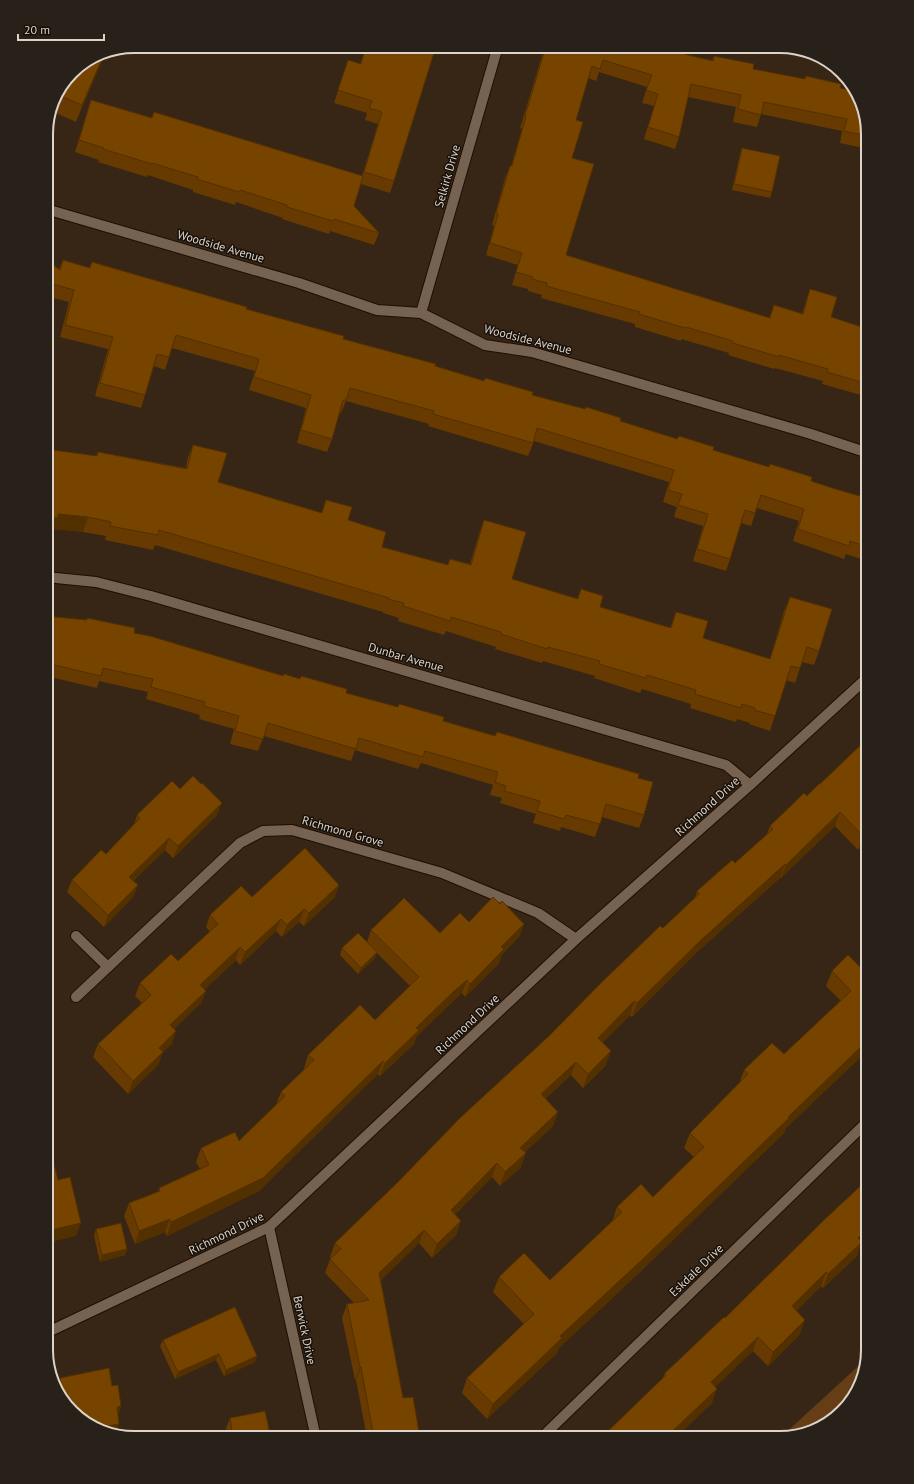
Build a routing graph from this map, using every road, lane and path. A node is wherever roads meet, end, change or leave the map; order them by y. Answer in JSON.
{"nodes":[{"id":1,"x":496,"y":53,"type":"edge"},
{"id":2,"x":53,"y":211,"type":"edge"},
{"id":3,"x":421,"y":313,"type":"junction"},
{"id":4,"x":861,"y":451,"type":"edge"},
{"id":5,"x":53,"y":578,"type":"edge"},
{"id":6,"x":861,"y":683,"type":"edge"},
{"id":7,"x":750,"y":785,"type":"junction"},
{"id":8,"x":76,"y":936,"type":"dead end"},
{"id":9,"x":576,"y":940,"type":"junction"},
{"id":10,"x":108,"y":967,"type":"junction"},
{"id":11,"x":76,"y":997,"type":"dead end"},
{"id":12,"x":861,"y":1128,"type":"edge"},
{"id":13,"x":269,"y":1227,"type":"junction"},
{"id":14,"x":53,"y":1330,"type":"edge"},
{"id":15,"x":314,"y":1431,"type":"edge"},
{"id":16,"x":548,"y":1431,"type":"edge"}],
"edges":[{"from":1,"to":3,"type":"street","name":"Selkirk Drive"},
{"from":2,"to":3,"type":"street","name":"Woodside Avenue"},
{"from":3,"to":4,"type":"street","name":"Woodside Avenue"},
{"from":5,"to":7,"type":"street","name":"Dunbar Avenue"},
{"from":6,"to":7,"type":"street","name":"Richmond Drive"},
{"from":7,"to":9,"type":"street","name":"Richmond Drive"},
{"from":8,"to":10,"type":"street"},
{"from":9,"to":10,"type":"street","name":"Richmond Grove"},
{"from":9,"to":13,"type":"street","name":"Richmond Drive"},
{"from":10,"to":11,"type":"street","name":"Richmond Grove"},
{"from":12,"to":16,"type":"street","name":"Eskdale Drive"},
{"from":13,"to":14,"type":"street","name":"Richmond Drive"},
{"from":13,"to":15,"type":"street","name":"Berwick Drive"}]}
